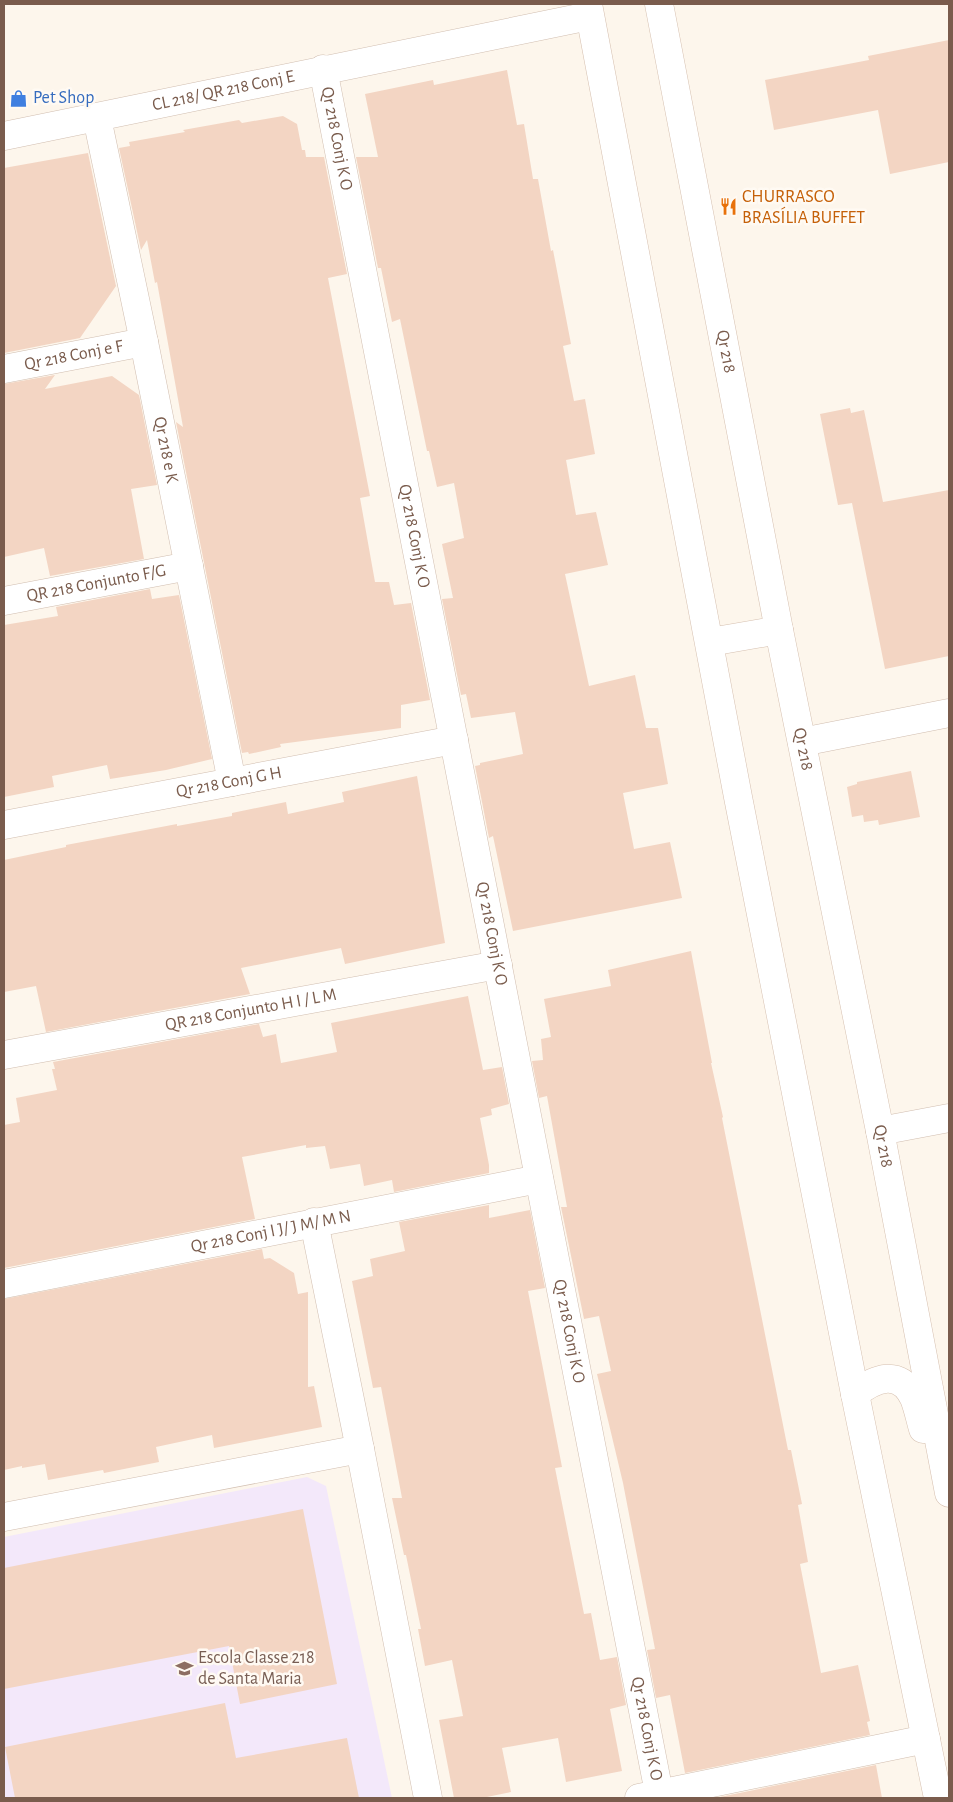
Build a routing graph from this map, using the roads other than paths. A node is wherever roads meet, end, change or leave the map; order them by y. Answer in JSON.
{"nodes":[{"id":1,"x":659,"y":4,"type":"edge"},
{"id":2,"x":589,"y":10,"type":"edge"},
{"id":3,"x":323,"y":70,"type":"junction"},
{"id":4,"x":97,"y":118,"type":"junction"},
{"id":5,"x":4,"y":136,"type":"edge"},
{"id":6,"x":144,"y":342,"type":"junction"},
{"id":7,"x":4,"y":369,"type":"edge"},
{"id":8,"x":189,"y":566,"type":"junction"},
{"id":9,"x":4,"y":602,"type":"edge"},
{"id":10,"x":779,"y":630,"type":"junction"},
{"id":11,"x":710,"y":642,"type":"junction"},
{"id":12,"x":949,"y":713,"type":"edge"},
{"id":13,"x":454,"y":740,"type":"junction"},
{"id":14,"x":802,"y":742,"type":"junction"},
{"id":15,"x":232,"y":782,"type":"junction"},
{"id":16,"x":4,"y":825,"type":"edge"},
{"id":17,"x":498,"y":965,"type":"junction"},
{"id":18,"x":4,"y":1055,"type":"edge"},
{"id":19,"x":949,"y":1118,"type":"edge"},
{"id":20,"x":880,"y":1131,"type":"junction"},
{"id":21,"x":539,"y":1179,"type":"junction"},
{"id":22,"x":314,"y":1222,"type":"junction"},
{"id":23,"x":4,"y":1284,"type":"edge"},
{"id":24,"x":855,"y":1394,"type":"junction"},
{"id":25,"x":360,"y":1448,"type":"junction"},
{"id":26,"x":949,"y":1493,"type":"edge"},
{"id":27,"x":949,"y":1509,"type":"edge"},
{"id":28,"x":4,"y":1517,"type":"edge"},
{"id":29,"x":926,"y":1739,"type":"junction"},
{"id":30,"x":653,"y":1797,"type":"edge"},
{"id":31,"x":428,"y":1798,"type":"edge"},
{"id":32,"x":938,"y":1798,"type":"edge"}],
"edges":[{"from":1,"to":10,"type":"street","name":"Qr 218"},
{"from":2,"to":3,"type":"street","name":"CL 218/ QR 218 Conj E"},
{"from":2,"to":11,"type":"street"},
{"from":3,"to":4,"type":"street","name":"CL 218/ QR 218 Conj E"},
{"from":3,"to":13,"type":"street","name":"Qr 218 Conj K O"},
{"from":4,"to":5,"type":"street","name":"CL 218/ QR 218 Conj E"},
{"from":4,"to":6,"type":"street","name":"Qr 218 e K"},
{"from":6,"to":7,"type":"street","name":"Qr 218 Conj e F"},
{"from":6,"to":8,"type":"street","name":"Qr 218 e K"},
{"from":8,"to":9,"type":"street","name":"QR 218 Conjunto F/G"},
{"from":8,"to":15,"type":"street","name":"Qr 218 e K"},
{"from":10,"to":11,"type":"street"},
{"from":10,"to":14,"type":"street","name":"Qr 218"},
{"from":11,"to":24,"type":"street"},
{"from":12,"to":14,"type":"street"},
{"from":13,"to":15,"type":"street","name":"Qr 218 Conj G H"},
{"from":13,"to":17,"type":"street","name":"Qr 218 Conj K O"},
{"from":14,"to":20,"type":"street","name":"Qr 218"},
{"from":15,"to":16,"type":"street","name":"Qr 218 Conj G H"},
{"from":17,"to":18,"type":"street","name":"QR 218 Conjunto H I / L M"},
{"from":17,"to":21,"type":"street","name":"Qr 218 Conj K O"},
{"from":19,"to":20,"type":"street"},
{"from":20,"to":26,"type":"street","name":"Qr 218"},
{"from":21,"to":22,"type":"street","name":"Qr 218 Conj I J/ J M/ M N"},
{"from":21,"to":30,"type":"street","name":"Qr 218 Conj K O"},
{"from":22,"to":23,"type":"street","name":"Qr 218 Conj I J/ J M/ M N"},
{"from":22,"to":25,"type":"street"},
{"from":24,"to":27,"type":"street"},
{"from":24,"to":29,"type":"street"},
{"from":25,"to":28,"type":"street"},
{"from":25,"to":31,"type":"street"},
{"from":29,"to":30,"type":"street"},
{"from":29,"to":32,"type":"street"}]}
